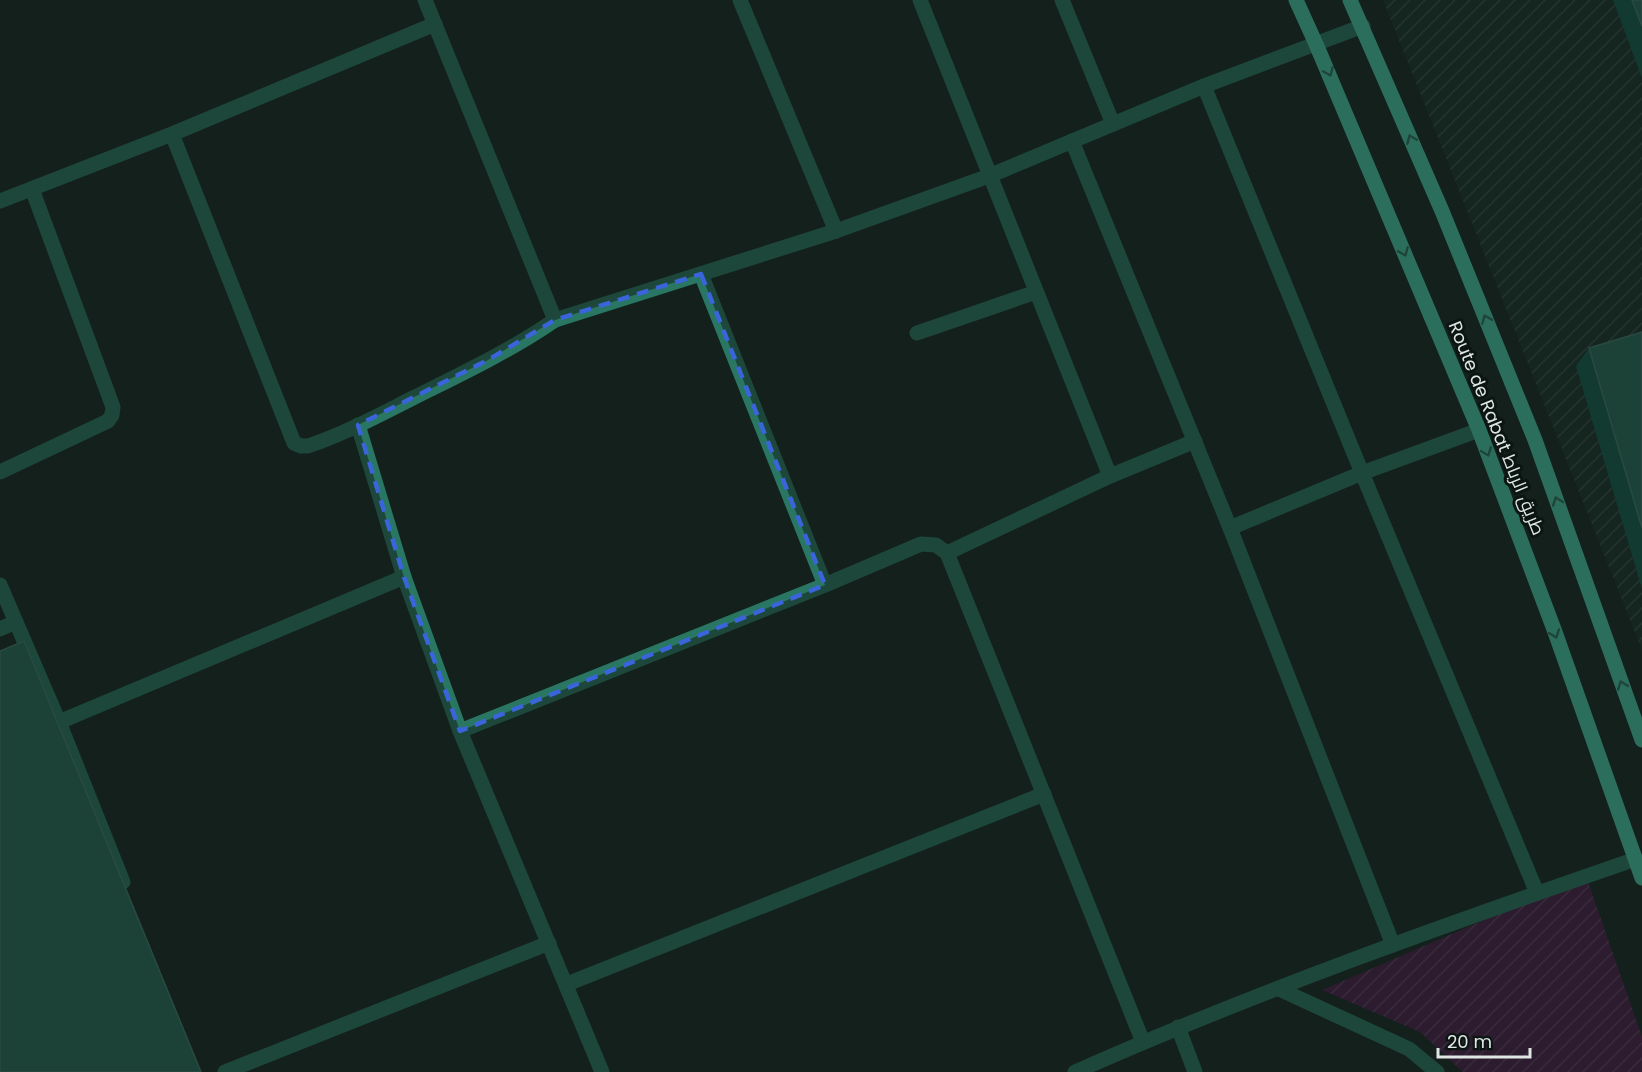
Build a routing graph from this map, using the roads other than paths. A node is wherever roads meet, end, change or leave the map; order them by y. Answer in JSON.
{"nodes":[{"id":1,"x":425,"y":0,"type":"edge"},
{"id":2,"x":740,"y":0,"type":"edge"},
{"id":3,"x":920,"y":0,"type":"edge"},
{"id":4,"x":1062,"y":0,"type":"edge"},
{"id":5,"x":1296,"y":0,"type":"edge"},
{"id":6,"x":1350,"y":0,"type":"edge"},
{"id":7,"x":435,"y":24,"type":"junction"},
{"id":8,"x":1363,"y":26,"type":"junction"},
{"id":9,"x":1317,"y":44,"type":"junction"},
{"id":10,"x":1204,"y":86,"type":"junction"},
{"id":11,"x":1113,"y":124,"type":"junction"},
{"id":12,"x":172,"y":134,"type":"junction"},
{"id":13,"x":1072,"y":141,"type":"junction"},
{"id":14,"x":989,"y":176,"type":"junction"},
{"id":15,"x":32,"y":189,"type":"junction"},
{"id":16,"x":0,"y":201,"type":"edge"},
{"id":17,"x":836,"y":231,"type":"junction"},
{"id":18,"x":701,"y":274,"type":"junction"},
{"id":19,"x":1036,"y":292,"type":"junction"},
{"id":20,"x":555,"y":320,"type":"junction"},
{"id":21,"x":917,"y":333,"type":"dead end"},
{"id":22,"x":358,"y":425,"type":"junction"},
{"id":23,"x":1479,"y":430,"type":"junction"},
{"id":24,"x":1195,"y":441,"type":"junction"},
{"id":25,"x":0,"y":472,"type":"edge"},
{"id":26,"x":1362,"y":473,"type":"junction"},
{"id":27,"x":1110,"y":476,"type":"junction"},
{"id":28,"x":1230,"y":528,"type":"junction"},
{"id":29,"x":947,"y":553,"type":"junction"},
{"id":30,"x":404,"y":577,"type":"junction"},
{"id":31,"x":0,"y":585,"type":"edge"},
{"id":32,"x":825,"y":585,"type":"junction"},
{"id":33,"x":16,"y":622,"type":"junction"},
{"id":34,"x":0,"y":629,"type":"edge"},
{"id":35,"x":59,"y":722,"type":"junction"},
{"id":36,"x":460,"y":731,"type":"junction"},
{"id":37,"x":1642,"y":740,"type":"edge"},
{"id":38,"x":1044,"y":794,"type":"junction"},
{"id":39,"x":1636,"y":859,"type":"junction"},
{"id":40,"x":1642,"y":878,"type":"edge"},
{"id":41,"x":1537,"y":893,"type":"junction"},
{"id":42,"x":129,"y":897,"type":"edge"},
{"id":43,"x":549,"y":943,"type":"junction"},
{"id":44,"x":1394,"y":945,"type":"junction"},
{"id":45,"x":567,"y":984,"type":"junction"},
{"id":46,"x":1279,"y":989,"type":"junction"},
{"id":47,"x":1179,"y":1027,"type":"junction"},
{"id":48,"x":1143,"y":1042,"type":"junction"},
{"id":49,"x":225,"y":1072,"type":"edge"},
{"id":50,"x":602,"y":1072,"type":"edge"},
{"id":51,"x":1075,"y":1072,"type":"edge"},
{"id":52,"x":1196,"y":1072,"type":"edge"},
{"id":53,"x":1437,"y":1072,"type":"edge"}],
"edges":[{"from":1,"to":7,"type":"street"},
{"from":2,"to":17,"type":"street"},
{"from":3,"to":14,"type":"street"},
{"from":4,"to":11,"type":"street"},
{"from":5,"to":9,"type":"main road","name":"Route de Rabat طريق الرباط"},
{"from":6,"to":8,"type":"main road","name":"Route de Rabat طريق الرباط"},
{"from":7,"to":12,"type":"street"},
{"from":7,"to":20,"type":"street"},
{"from":8,"to":9,"type":"street"},
{"from":37,"to":8,"type":"main road","name":"Route de Rabat طريق الرباط","one_way":true},
{"from":9,"to":10,"type":"street"},
{"from":9,"to":23,"type":"main road","name":"Route de Rabat طريق الرباط","one_way":true},
{"from":10,"to":11,"type":"street"},
{"from":10,"to":26,"type":"street"},
{"from":11,"to":13,"type":"street"},
{"from":12,"to":15,"type":"street"},
{"from":12,"to":22,"type":"street"},
{"from":13,"to":14,"type":"street"},
{"from":13,"to":24,"type":"street"},
{"from":14,"to":17,"type":"street"},
{"from":14,"to":19,"type":"street"},
{"from":15,"to":16,"type":"street"},
{"from":15,"to":25,"type":"street"},
{"from":17,"to":18,"type":"street"},
{"from":18,"to":20,"type":"street"},
{"from":18,"to":32,"type":"street"},
{"from":19,"to":21,"type":"street"},
{"from":19,"to":27,"type":"street"},
{"from":20,"to":22,"type":"street"},
{"from":22,"to":30,"type":"street"},
{"from":23,"to":26,"type":"street"},
{"from":23,"to":39,"type":"main road","name":"Route de Rabat طريق الرباط","one_way":true},
{"from":24,"to":27,"type":"street"},
{"from":24,"to":28,"type":"street"},
{"from":26,"to":28,"type":"street"},
{"from":26,"to":41,"type":"street"},
{"from":27,"to":29,"type":"street"},
{"from":28,"to":44,"type":"street"},
{"from":29,"to":32,"type":"street"},
{"from":29,"to":38,"type":"street"},
{"from":30,"to":35,"type":"street"},
{"from":30,"to":36,"type":"street"},
{"from":31,"to":33,"type":"street"},
{"from":32,"to":36,"type":"street"},
{"from":33,"to":34,"type":"street"},
{"from":33,"to":35,"type":"street"},
{"from":35,"to":42,"type":"street"},
{"from":36,"to":43,"type":"street"},
{"from":38,"to":45,"type":"street"},
{"from":38,"to":48,"type":"street"},
{"from":39,"to":40,"type":"main road","name":"Route de Rabat طريق الرباط"},
{"from":39,"to":41,"type":"street"},
{"from":41,"to":44,"type":"street"},
{"from":43,"to":45,"type":"street"},
{"from":43,"to":49,"type":"street"},
{"from":44,"to":46,"type":"street"},
{"from":45,"to":50,"type":"street"},
{"from":46,"to":47,"type":"street"},
{"from":46,"to":53,"type":"street"},
{"from":47,"to":48,"type":"street"},
{"from":47,"to":52,"type":"street"},
{"from":48,"to":51,"type":"street"}]}
